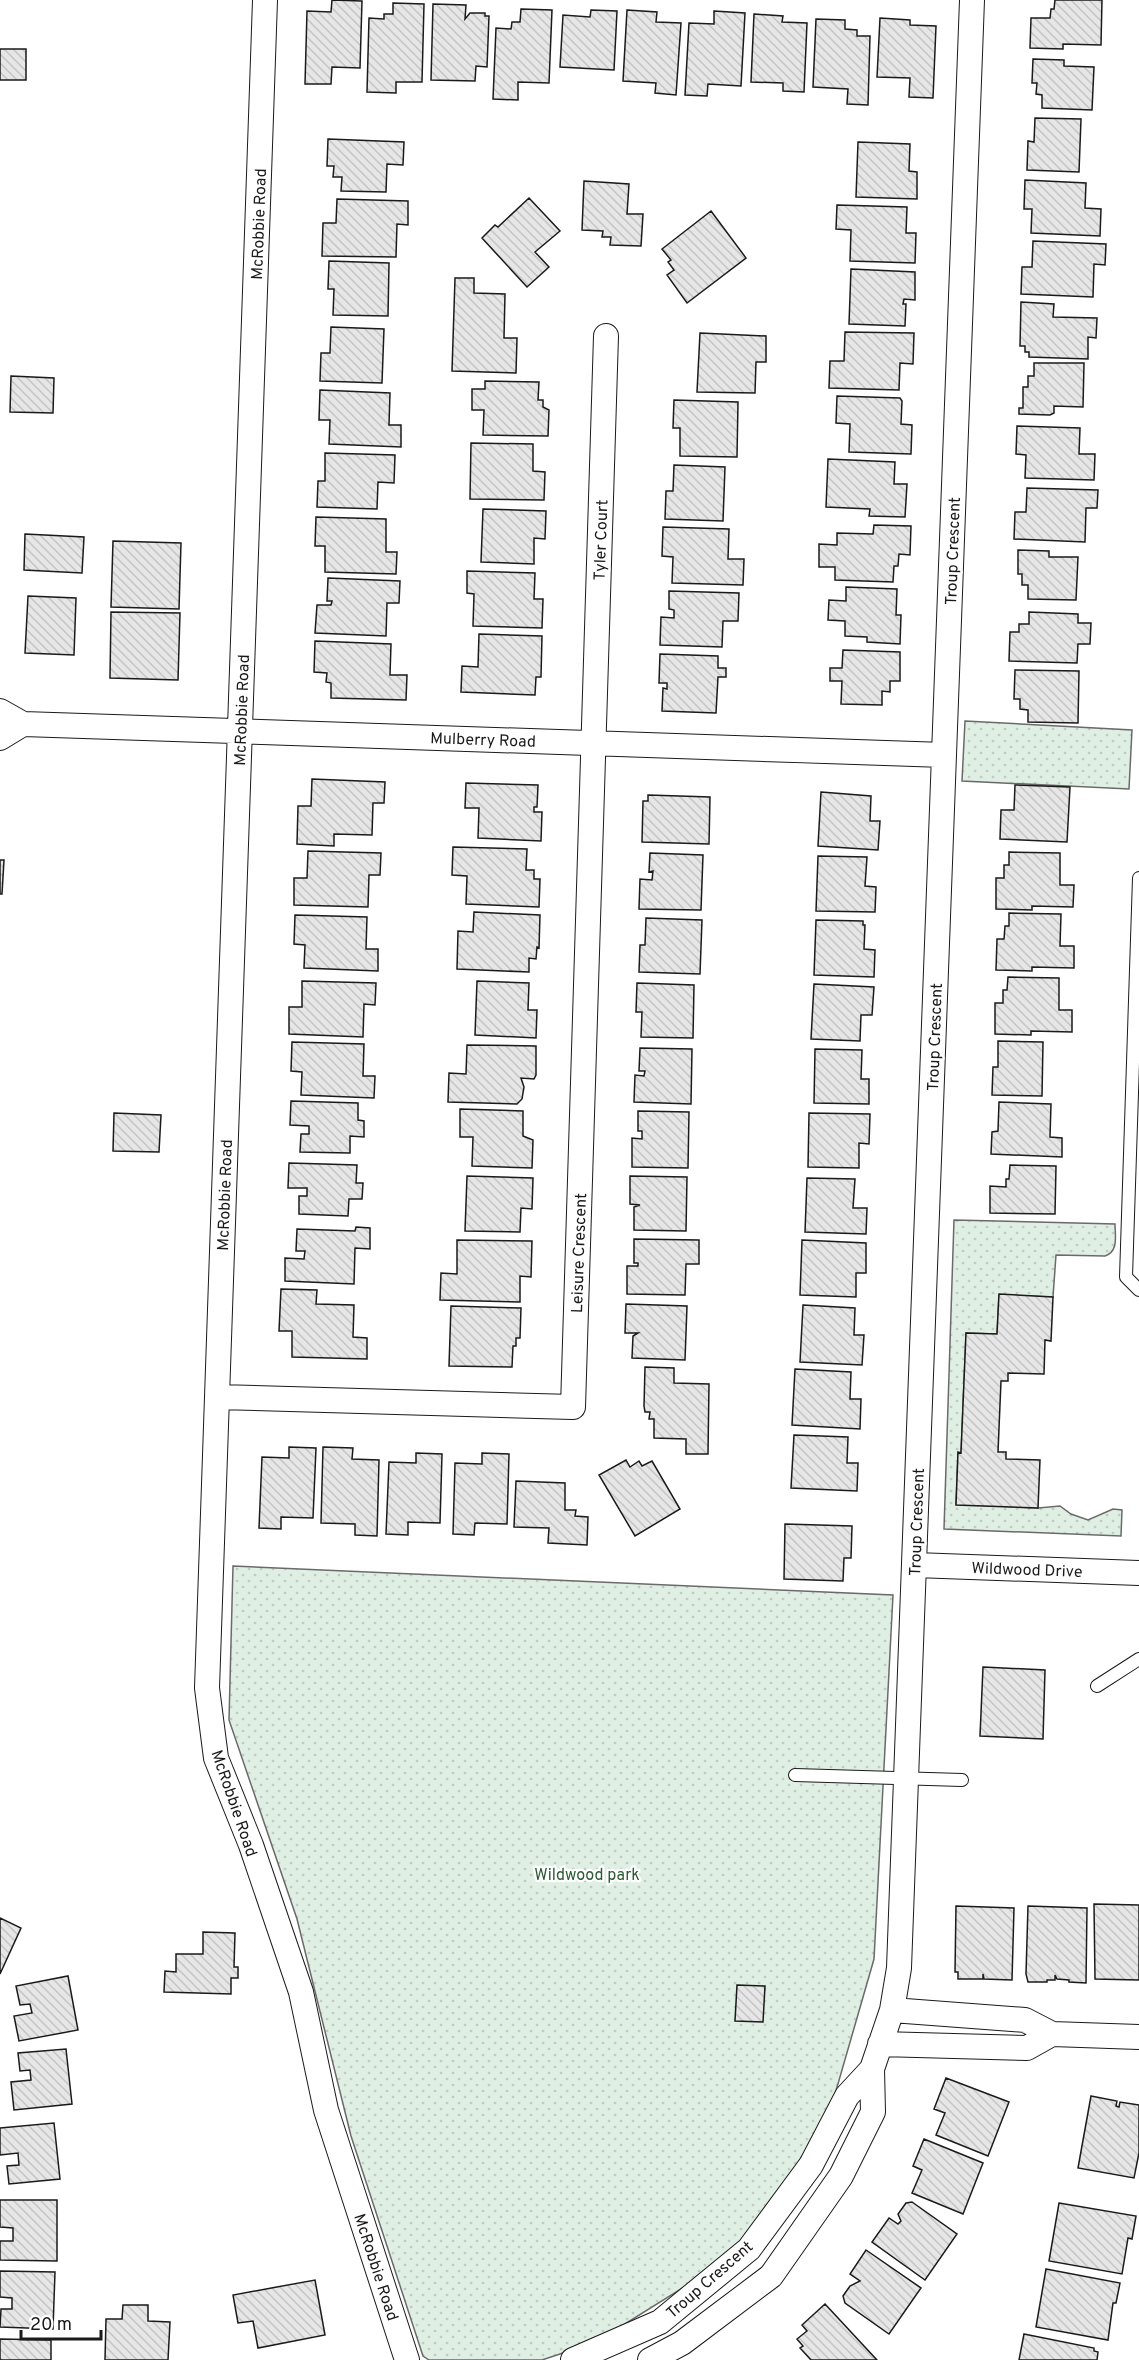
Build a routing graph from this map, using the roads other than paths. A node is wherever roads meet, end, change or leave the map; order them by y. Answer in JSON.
{"nodes":[{"id":1,"x":266,"y":0,"type":"edge"},
{"id":2,"x":972,"y":0,"type":"edge"},
{"id":3,"x":606,"y":336,"type":"dead end"},
{"id":4,"x":0,"y":711,"type":"edge"},
{"id":5,"x":23,"y":724,"type":"junction"},
{"id":6,"x":240,"y":731,"type":"junction"},
{"id":7,"x":0,"y":738,"type":"edge"},
{"id":8,"x":595,"y":743,"type":"junction"},
{"id":9,"x":944,"y":755,"type":"junction"},
{"id":10,"x":1139,"y":878,"type":"edge"},
{"id":11,"x":1139,"y":1290,"type":"edge"},
{"id":12,"x":217,"y":1397,"type":"junction"},
{"id":13,"x":915,"y":1565,"type":"junction"},
{"id":14,"x":1139,"y":1573,"type":"edge"},
{"id":15,"x":1139,"y":1659,"type":"edge"},
{"id":16,"x":1097,"y":1686,"type":"dead end"},
{"id":17,"x":795,"y":1775,"type":"dead end"},
{"id":18,"x":906,"y":1779,"type":"junction"},
{"id":19,"x":962,"y":1780,"type":"dead end"},
{"id":20,"x":892,"y":2010,"type":"junction"},
{"id":21,"x":1052,"y":2034,"type":"junction"},
{"id":22,"x":1139,"y":2037,"type":"edge"},
{"id":23,"x":880,"y":2044,"type":"junction"},
{"id":24,"x":872,"y":2069,"type":"junction"},
{"id":25,"x":407,"y":2360,"type":"edge"},
{"id":26,"x":573,"y":2360,"type":"edge"},
{"id":27,"x":650,"y":2360,"type":"edge"}],
"edges":[{"from":1,"to":6,"type":"street","name":"McRobbie Road"},
{"from":2,"to":9,"type":"street","name":"Troup Crescent"},
{"from":3,"to":8,"type":"street","name":"Tyler Court"},
{"from":4,"to":5,"type":"street","name":"Mulberry Road"},
{"from":5,"to":6,"type":"street","name":"Mulberry Road"},
{"from":5,"to":7,"type":"street"},
{"from":6,"to":8,"type":"street","name":"Mulberry Road"},
{"from":6,"to":12,"type":"street","name":"McRobbie Road"},
{"from":8,"to":9,"type":"street","name":"Mulberry Road"},
{"from":8,"to":12,"type":"street","name":"Leisure Crescent"},
{"from":9,"to":13,"type":"street","name":"Troup Crescent"},
{"from":10,"to":11,"type":"lane"},
{"from":12,"to":25,"type":"street","name":"McRobbie Road"},
{"from":13,"to":14,"type":"street","name":"Wildwood Drive"},
{"from":13,"to":18,"type":"street","name":"Troup Crescent"},
{"from":15,"to":16,"type":"lane"},
{"from":17,"to":18,"type":"lane"},
{"from":18,"to":19,"type":"lane"},
{"from":18,"to":20,"type":"street","name":"Troup Crescent"},
{"from":20,"to":21,"type":"street"},
{"from":20,"to":23,"type":"street","name":"Troup Crescent"},
{"from":21,"to":22,"type":"street"},
{"from":21,"to":23,"type":"street"},
{"from":23,"to":24,"type":"street","name":"Troup Crescent"},
{"from":24,"to":26,"type":"street","name":"Troup Crescent"},
{"from":24,"to":27,"type":"street","name":"Troup Crescent"}]}
